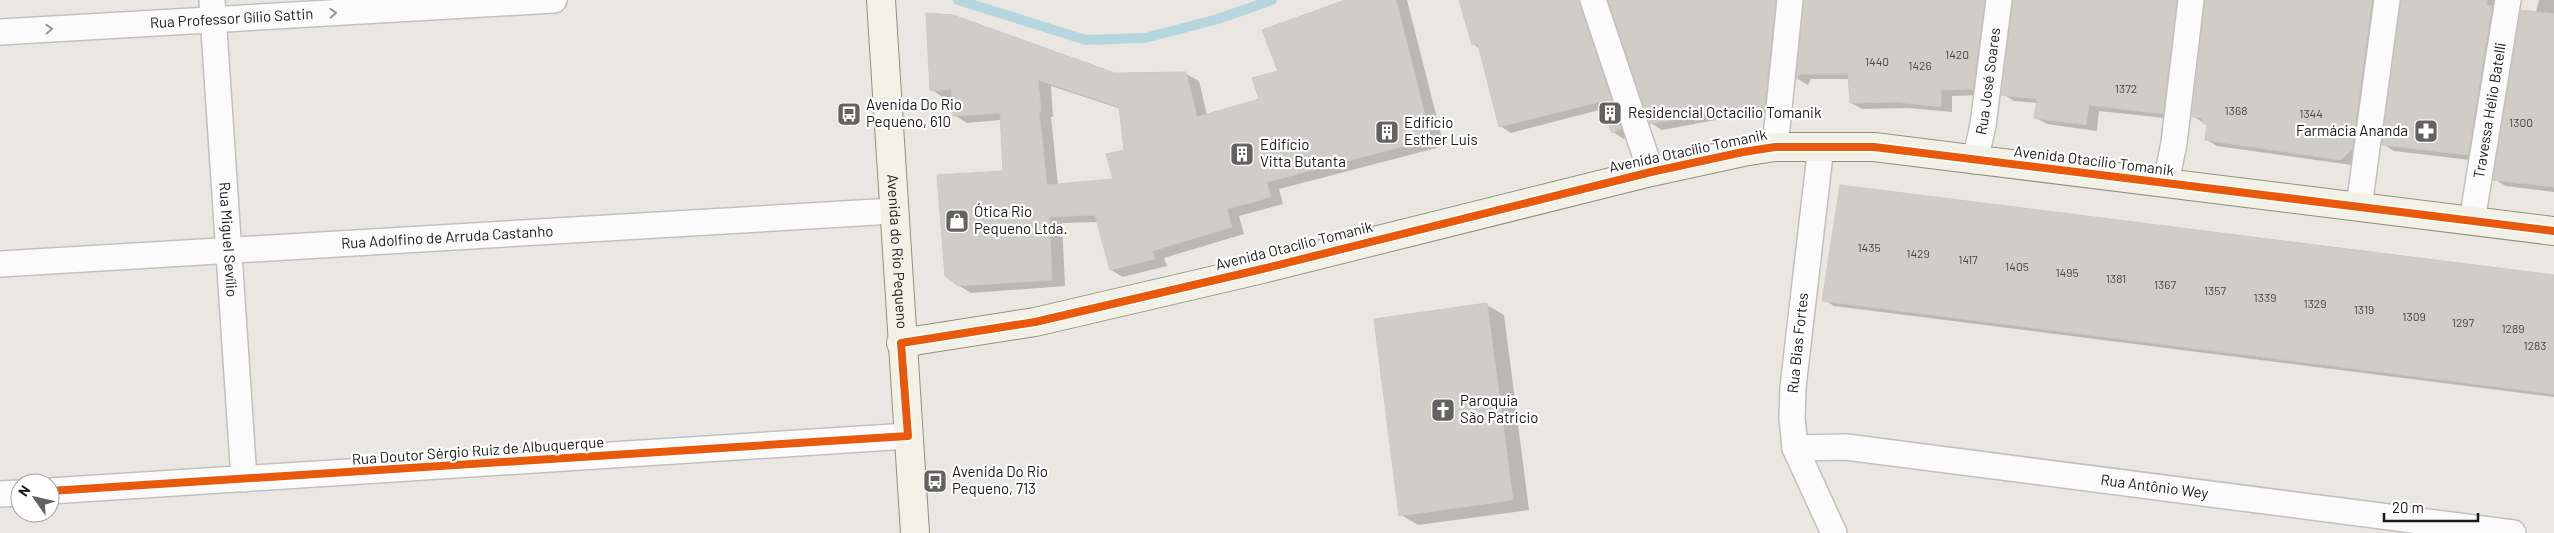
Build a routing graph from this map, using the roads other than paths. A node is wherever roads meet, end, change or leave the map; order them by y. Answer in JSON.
{"nodes":[{"id":1,"x":554,"y":0,"type":"edge"},
{"id":2,"x":881,"y":0,"type":"edge"},
{"id":3,"x":1593,"y":0,"type":"edge"},
{"id":4,"x":1790,"y":0,"type":"edge"},
{"id":5,"x":1999,"y":0,"type":"edge"},
{"id":6,"x":2191,"y":0,"type":"edge"},
{"id":7,"x":2387,"y":0,"type":"edge"},
{"id":8,"x":2508,"y":0,"type":"edge"},
{"id":9,"x":213,"y":10,"type":"edge"},
{"id":10,"x":0,"y":32,"type":"edge"},
{"id":11,"x":1775,"y":146,"type":"junction"},
{"id":12,"x":1821,"y":146,"type":"junction"},
{"id":13,"x":1975,"y":161,"type":"junction"},
{"id":14,"x":1651,"y":172,"type":"junction"},
{"id":15,"x":2166,"y":184,"type":"junction"},
{"id":16,"x":2359,"y":207,"type":"junction"},
{"id":17,"x":893,"y":211,"type":"junction"},
{"id":18,"x":2472,"y":221,"type":"junction"},
{"id":19,"x":2554,"y":231,"type":"edge"},
{"id":20,"x":228,"y":250,"type":"junction"},
{"id":21,"x":0,"y":264,"type":"edge"},
{"id":22,"x":902,"y":343,"type":"junction"},
{"id":23,"x":908,"y":436,"type":"junction"},
{"id":24,"x":1796,"y":448,"type":"junction"},
{"id":25,"x":244,"y":479,"type":"junction"},
{"id":26,"x":60,"y":490,"type":"edge"},
{"id":27,"x":915,"y":533,"type":"edge"},
{"id":28,"x":1834,"y":533,"type":"edge"},
{"id":29,"x":2513,"y":533,"type":"edge"}],
"edges":[{"from":9,"to":1,"type":"street","name":"Rua Professor Gílio Sattin","one_way":true},
{"from":2,"to":17,"type":"street","name":"Avenida do Rio Pequeno"},
{"from":3,"to":14,"type":"street"},
{"from":4,"to":11,"type":"street"},
{"from":5,"to":13,"type":"street","name":"Rua José Soares"},
{"from":6,"to":15,"type":"street"},
{"from":7,"to":16,"type":"street"},
{"from":8,"to":18,"type":"street","name":"Travessa Hélio Batelli"},
{"from":10,"to":9,"type":"street","name":"Rua Professor Gílio Sattin","one_way":true},
{"from":9,"to":20,"type":"street","name":"Rua Miguel Sevílio"},
{"from":11,"to":12,"type":"street","name":"Avenida Otacílio Tomanik"},
{"from":11,"to":14,"type":"street","name":"Avenida Otacílio Tomanik"},
{"from":12,"to":13,"type":"street","name":"Avenida Otacílio Tomanik"},
{"from":12,"to":24,"type":"street","name":"Rua Bias Fortes"},
{"from":13,"to":15,"type":"street","name":"Avenida Otacílio Tomanik"},
{"from":14,"to":22,"type":"street","name":"Avenida Otacílio Tomanik"},
{"from":15,"to":16,"type":"street","name":"Avenida Otacílio Tomanik"},
{"from":16,"to":18,"type":"street","name":"Avenida Otacílio Tomanik"},
{"from":17,"to":20,"type":"street","name":"Rua Adolfino de Arruda Castanho"},
{"from":17,"to":22,"type":"street","name":"Avenida do Rio Pequeno"},
{"from":18,"to":19,"type":"street","name":"Avenida Otacílio Tomanik"},
{"from":20,"to":21,"type":"street","name":"Rua Adolfino de Arruda Castanho"},
{"from":20,"to":25,"type":"street","name":"Rua Miguel Sevílio"},
{"from":22,"to":23,"type":"street","name":"Avenida do Rio Pequeno"},
{"from":23,"to":25,"type":"street","name":"Rua Doutor Sérgio Ruiz de Albuquerque"},
{"from":23,"to":27,"type":"street","name":"Avenida do Rio Pequeno"},
{"from":24,"to":28,"type":"street","name":"Rua Bias Fortes"},
{"from":24,"to":29,"type":"street","name":"Rua Antônio Wey"},
{"from":25,"to":26,"type":"street","name":"Rua Doutor Sérgio Ruiz de Albuquerque"}]}
